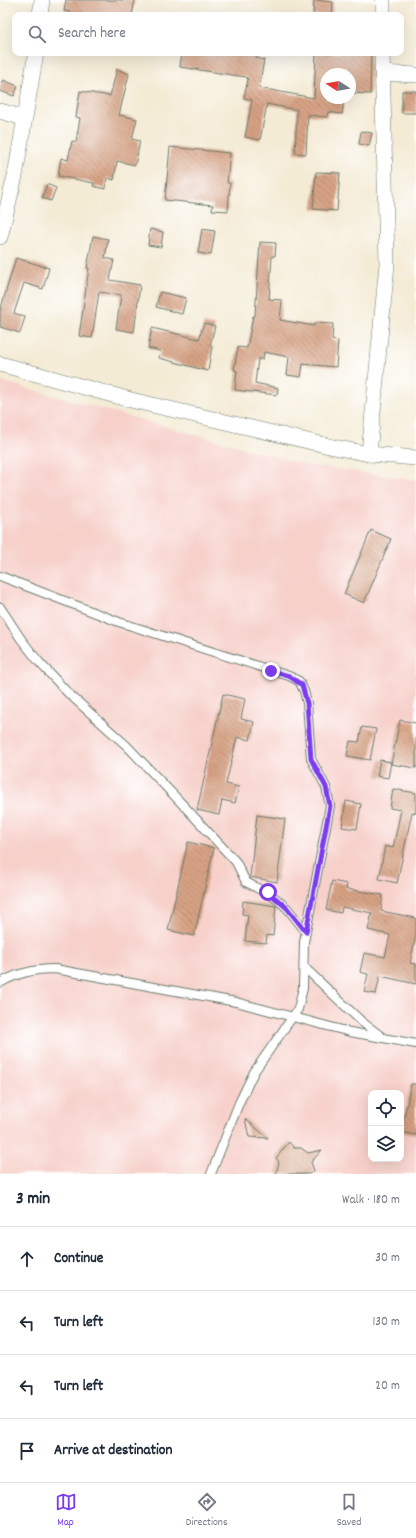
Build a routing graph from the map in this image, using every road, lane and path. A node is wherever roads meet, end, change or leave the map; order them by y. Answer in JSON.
{"nodes":[{"id":1,"x":42,"y":0,"type":"edge"},
{"id":2,"x":383,"y":0,"type":"edge"},
{"id":3,"x":40,"y":12,"type":"edge"},
{"id":4,"x":383,"y":12,"type":"edge"},
{"id":5,"x":35,"y":56,"type":"edge"},
{"id":6,"x":382,"y":56,"type":"edge"},
{"id":7,"x":382,"y":73,"type":"junction"},
{"id":8,"x":416,"y":75,"type":"edge"},
{"id":9,"x":0,"y":111,"type":"edge"},
{"id":10,"x":24,"y":118,"type":"junction"},
{"id":11,"x":0,"y":237,"type":"edge"},
{"id":12,"x":0,"y":364,"type":"edge"},
{"id":13,"x":369,"y":454,"type":"junction"},
{"id":14,"x":416,"y":458,"type":"edge"},
{"id":15,"x":0,"y":576,"type":"edge"},
{"id":16,"x":0,"y":607,"type":"edge"},
{"id":17,"x":306,"y":932,"type":"junction"},
{"id":18,"x":304,"y":967,"type":"junction"},
{"id":19,"x":0,"y":983,"type":"edge"},
{"id":20,"x":292,"y":1017,"type":"junction"},
{"id":21,"x":384,"y":1038,"type":"junction"},
{"id":22,"x":416,"y":1044,"type":"edge"},
{"id":23,"x":211,"y":1174,"type":"edge"}],
"edges":[{"from":1,"to":3,"type":"street"},
{"from":2,"to":4,"type":"street"},
{"from":5,"to":10,"type":"street"},
{"from":6,"to":7,"type":"street"},
{"from":7,"to":8,"type":"street"},
{"from":7,"to":13,"type":"street"},
{"from":9,"to":10,"type":"street"},
{"from":10,"to":11,"type":"street"},
{"from":12,"to":13,"type":"street"},
{"from":13,"to":14,"type":"street"},
{"from":15,"to":17,"type":"lane"},
{"from":16,"to":17,"type":"lane"},
{"from":17,"to":18,"type":"lane"},
{"from":18,"to":20,"type":"lane"},
{"from":18,"to":21,"type":"lane"},
{"from":19,"to":20,"type":"lane"},
{"from":20,"to":21,"type":"lane"},
{"from":20,"to":23,"type":"lane"},
{"from":21,"to":22,"type":"lane"}]}
